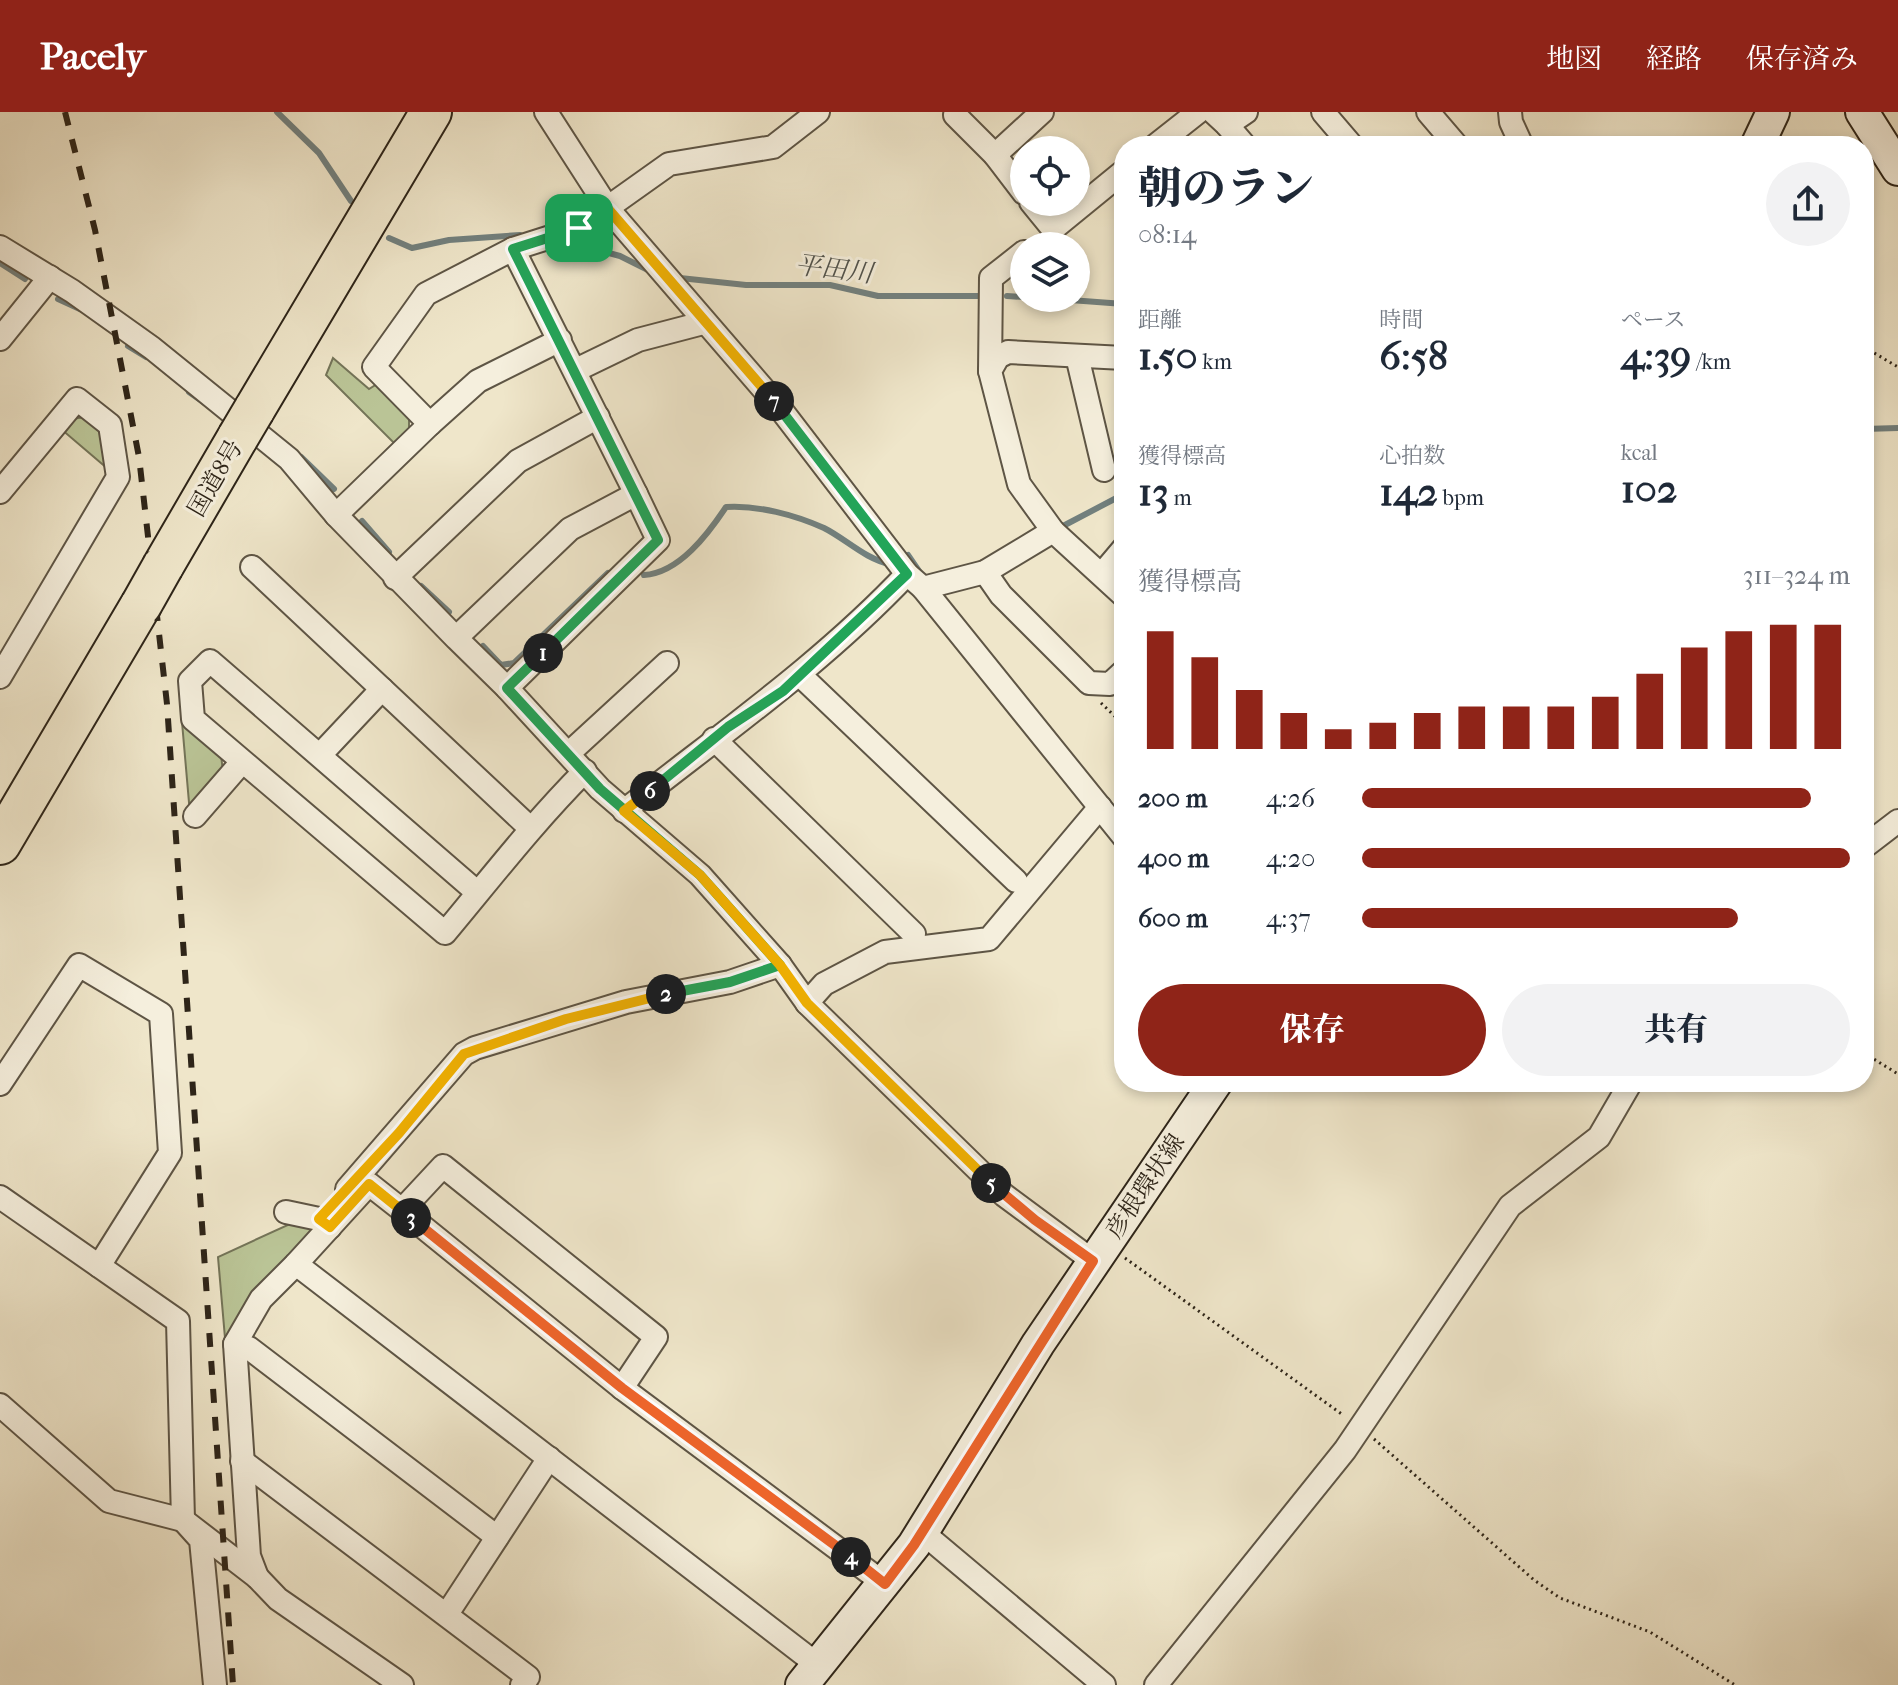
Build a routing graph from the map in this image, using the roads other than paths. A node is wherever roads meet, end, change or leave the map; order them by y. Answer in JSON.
{"nodes":[{"id":1,"x":431,"y":112,"type":"edge"},
{"id":2,"x":546,"y":112,"type":"edge"},
{"id":3,"x":818,"y":112,"type":"edge"},
{"id":4,"x":1042,"y":112,"type":"edge"},
{"id":5,"x":1198,"y":112,"type":"edge"},
{"id":6,"x":1246,"y":112,"type":"edge"},
{"id":7,"x":1323,"y":112,"type":"edge"},
{"id":8,"x":1428,"y":112,"type":"edge"},
{"id":9,"x":1510,"y":112,"type":"edge"},
{"id":10,"x":1773,"y":112,"type":"edge"},
{"id":11,"x":1862,"y":112,"type":"edge"},
{"id":12,"x":955,"y":115,"type":"dead end"},
{"id":13,"x":1220,"y":119,"type":"edge"},
{"id":14,"x":1168,"y":136,"type":"edge"},
{"id":15,"x":1236,"y":136,"type":"edge"},
{"id":16,"x":1343,"y":136,"type":"edge"},
{"id":17,"x":1448,"y":136,"type":"edge"},
{"id":18,"x":1517,"y":136,"type":"edge"},
{"id":19,"x":1762,"y":136,"type":"edge"},
{"id":20,"x":995,"y":155,"type":"junction"},
{"id":21,"x":1898,"y":169,"type":"edge"},
{"id":22,"x":1010,"y":175,"type":"edge"},
{"id":23,"x":1114,"y":179,"type":"edge"},
{"id":24,"x":609,"y":210,"type":"junction"},
{"id":25,"x":1042,"y":216,"type":"edge"},
{"id":26,"x":1053,"y":229,"type":"junction"},
{"id":27,"x":1049,"y":232,"type":"edge"},
{"id":28,"x":0,"y":247,"type":"edge"},
{"id":29,"x":513,"y":249,"type":"junction"},
{"id":30,"x":1010,"y":263,"type":"edge"},
{"id":31,"x":50,"y":277,"type":"junction"},
{"id":32,"x":703,"y":323,"type":"junction"},
{"id":33,"x":0,"y":339,"type":"edge"},
{"id":34,"x":560,"y":340,"type":"junction"},
{"id":35,"x":1077,"y":356,"type":"junction"},
{"id":36,"x":1114,"y":358,"type":"edge"},
{"id":37,"x":576,"y":370,"type":"junction"},
{"id":38,"x":990,"y":371,"type":"junction"},
{"id":39,"x":598,"y":417,"type":"junction"},
{"id":40,"x":430,"y":424,"type":"junction"},
{"id":41,"x":1104,"y":470,"type":"dead end"},
{"id":42,"x":0,"y":492,"type":"edge"},
{"id":43,"x":636,"y":494,"type":"junction"},
{"id":44,"x":336,"y":515,"type":"junction"},
{"id":45,"x":1053,"y":531,"type":"junction"},
{"id":46,"x":1114,"y":560,"type":"edge"},
{"id":47,"x":252,"y":567,"type":"dead end"},
{"id":48,"x":985,"y":572,"type":"junction"},
{"id":49,"x":1102,"y":574,"type":"junction"},
{"id":50,"x":395,"y":578,"type":"junction"},
{"id":51,"x":915,"y":581,"type":"junction"},
{"id":52,"x":1114,"y":586,"type":"edge"},
{"id":53,"x":456,"y":638,"type":"junction"},
{"id":54,"x":667,"y":663,"type":"dead end"},
{"id":55,"x":1,"y":671,"type":"edge"},
{"id":56,"x":800,"y":675,"type":"junction"},
{"id":57,"x":1114,"y":680,"type":"edge"},
{"id":58,"x":507,"y":688,"type":"junction"},
{"id":59,"x":382,"y":689,"type":"junction"},
{"id":60,"x":714,"y":739,"type":"junction"},
{"id":61,"x":569,"y":753,"type":"junction"},
{"id":62,"x":320,"y":755,"type":"junction"},
{"id":63,"x":241,"y":763,"type":"junction"},
{"id":64,"x":585,"y":771,"type":"junction"},
{"id":65,"x":1100,"y":807,"type":"junction"},
{"id":66,"x":624,"y":811,"type":"junction"},
{"id":67,"x":195,"y":816,"type":"dead end"},
{"id":68,"x":1898,"y":821,"type":"edge"},
{"id":69,"x":1114,"y":824,"type":"edge"},
{"id":70,"x":529,"y":827,"type":"junction"},
{"id":71,"x":1874,"y":839,"type":"edge"},
{"id":72,"x":0,"y":844,"type":"edge"},
{"id":73,"x":1016,"y":881,"type":"dead end"},
{"id":74,"x":478,"y":893,"type":"junction"},
{"id":75,"x":914,"y":934,"type":"dead end"},
{"id":76,"x":780,"y":965,"type":"junction"},
{"id":77,"x":807,"y":1003,"type":"junction"},
{"id":78,"x":0,"y":1084,"type":"edge"},
{"id":79,"x":1209,"y":1092,"type":"edge"},
{"id":80,"x":1625,"y":1092,"type":"edge"},
{"id":81,"x":0,"y":1197,"type":"edge"},
{"id":82,"x":402,"y":1210,"type":"junction"},
{"id":83,"x":286,"y":1212,"type":"dead end"},
{"id":84,"x":324,"y":1223,"type":"junction"},
{"id":85,"x":1099,"y":1253,"type":"junction"},
{"id":86,"x":296,"y":1264,"type":"junction"},
{"id":87,"x":99,"y":1266,"type":"junction"},
{"id":88,"x":235,"y":1344,"type":"junction"},
{"id":89,"x":622,"y":1388,"type":"junction"},
{"id":90,"x":0,"y":1405,"type":"edge"},
{"id":91,"x":549,"y":1458,"type":"junction"},
{"id":92,"x":242,"y":1461,"type":"junction"},
{"id":93,"x":183,"y":1520,"type":"junction"},
{"id":94,"x":922,"y":1532,"type":"junction"},
{"id":95,"x":497,"y":1537,"type":"junction"},
{"id":96,"x":257,"y":1577,"type":"junction"},
{"id":97,"x":885,"y":1584,"type":"junction"},
{"id":98,"x":447,"y":1614,"type":"junction"},
{"id":99,"x":811,"y":1676,"type":"edge"},
{"id":100,"x":215,"y":1685,"type":"edge"},
{"id":101,"x":402,"y":1685,"type":"edge"},
{"id":102,"x":522,"y":1685,"type":"edge"},
{"id":103,"x":1104,"y":1685,"type":"edge"},
{"id":104,"x":1156,"y":1685,"type":"edge"}],
"edges":[{"from":1,"to":72,"type":"highway","name":"国道8号","bridge":true},
{"from":2,"to":24,"type":"street"},
{"from":3,"to":24,"type":"street"},
{"from":4,"to":20,"type":"street"},
{"from":5,"to":14,"type":"street"},
{"from":6,"to":13,"type":"street"},
{"from":7,"to":16,"type":"street"},
{"from":8,"to":17,"type":"street"},
{"from":9,"to":18,"type":"street"},
{"from":10,"to":19,"type":"main road"},
{"from":11,"to":21,"type":"main road"},
{"from":12,"to":20,"type":"street"},
{"from":13,"to":15,"type":"street"},
{"from":20,"to":22,"type":"street"},
{"from":23,"to":26,"type":"street"},
{"from":24,"to":29,"type":"street"},
{"from":24,"to":32,"type":"street"},
{"from":25,"to":26,"type":"street"},
{"from":26,"to":27,"type":"street"},
{"from":28,"to":31,"type":"street"},
{"from":29,"to":34,"type":"street"},
{"from":29,"to":40,"type":"street"},
{"from":30,"to":38,"type":"street"},
{"from":31,"to":33,"type":"street"},
{"from":31,"to":44,"type":"street"},
{"from":32,"to":37,"type":"street"},
{"from":32,"to":51,"type":"street"},
{"from":34,"to":37,"type":"street"},
{"from":34,"to":40,"type":"street"},
{"from":35,"to":36,"type":"street"},
{"from":35,"to":38,"type":"street"},
{"from":35,"to":41,"type":"street"},
{"from":37,"to":39,"type":"street"},
{"from":38,"to":45,"type":"street"},
{"from":39,"to":43,"type":"street"},
{"from":39,"to":50,"type":"street"},
{"from":40,"to":44,"type":"street"},
{"from":42,"to":55,"type":"street"},
{"from":43,"to":53,"type":"street"},
{"from":43,"to":58,"type":"street"},
{"from":44,"to":50,"type":"street"},
{"from":45,"to":48,"type":"street"},
{"from":45,"to":49,"type":"street"},
{"from":46,"to":49,"type":"street"},
{"from":47,"to":59,"type":"street"},
{"from":48,"to":51,"type":"street"},
{"from":48,"to":57,"type":"street"},
{"from":49,"to":52,"type":"street"},
{"from":50,"to":53,"type":"street"},
{"from":51,"to":56,"type":"street"},
{"from":51,"to":65,"type":"street"},
{"from":53,"to":58,"type":"street"},
{"from":54,"to":61,"type":"street"},
{"from":56,"to":60,"type":"street"},
{"from":56,"to":73,"type":"street"},
{"from":58,"to":61,"type":"street"},
{"from":59,"to":62,"type":"street"},
{"from":59,"to":70,"type":"street"},
{"from":60,"to":66,"type":"street"},
{"from":60,"to":75,"type":"street"},
{"from":61,"to":64,"type":"street"},
{"from":62,"to":63,"type":"street"},
{"from":62,"to":74,"type":"street"},
{"from":63,"to":67,"type":"street"},
{"from":63,"to":74,"type":"street"},
{"from":64,"to":66,"type":"street"},
{"from":64,"to":70,"type":"street"},
{"from":65,"to":69,"type":"street"},
{"from":65,"to":77,"type":"street"},
{"from":66,"to":76,"type":"street"},
{"from":68,"to":71,"type":"street"},
{"from":70,"to":74,"type":"street"},
{"from":76,"to":77,"type":"street"},
{"from":76,"to":84,"type":"street"},
{"from":77,"to":85,"type":"street"},
{"from":78,"to":87,"type":"street"},
{"from":79,"to":85,"type":"main road","name":"彦根環状線"},
{"from":80,"to":104,"type":"street"},
{"from":81,"to":87,"type":"street"},
{"from":82,"to":84,"type":"street"},
{"from":82,"to":89,"type":"street"},
{"from":82,"to":89,"type":"street"},
{"from":83,"to":84,"type":"street"},
{"from":84,"to":86,"type":"street"},
{"from":85,"to":94,"type":"main road","name":"彦根環状線"},
{"from":86,"to":88,"type":"street"},
{"from":86,"to":91,"type":"street"},
{"from":87,"to":93,"type":"street"},
{"from":88,"to":92,"type":"street"},
{"from":88,"to":95,"type":"street"},
{"from":89,"to":97,"type":"street"},
{"from":90,"to":93,"type":"street"},
{"from":91,"to":95,"type":"street"},
{"from":91,"to":99,"type":"street"},
{"from":92,"to":96,"type":"street"},
{"from":92,"to":98,"type":"street"},
{"from":93,"to":96,"type":"street"},
{"from":93,"to":100,"type":"street"},
{"from":94,"to":97,"type":"main road","name":"彦根環状線"},
{"from":94,"to":103,"type":"street"},
{"from":95,"to":98,"type":"street"},
{"from":96,"to":101,"type":"street"},
{"from":97,"to":99,"type":"main road","name":"彦根環状線"},
{"from":98,"to":102,"type":"street"}]}
